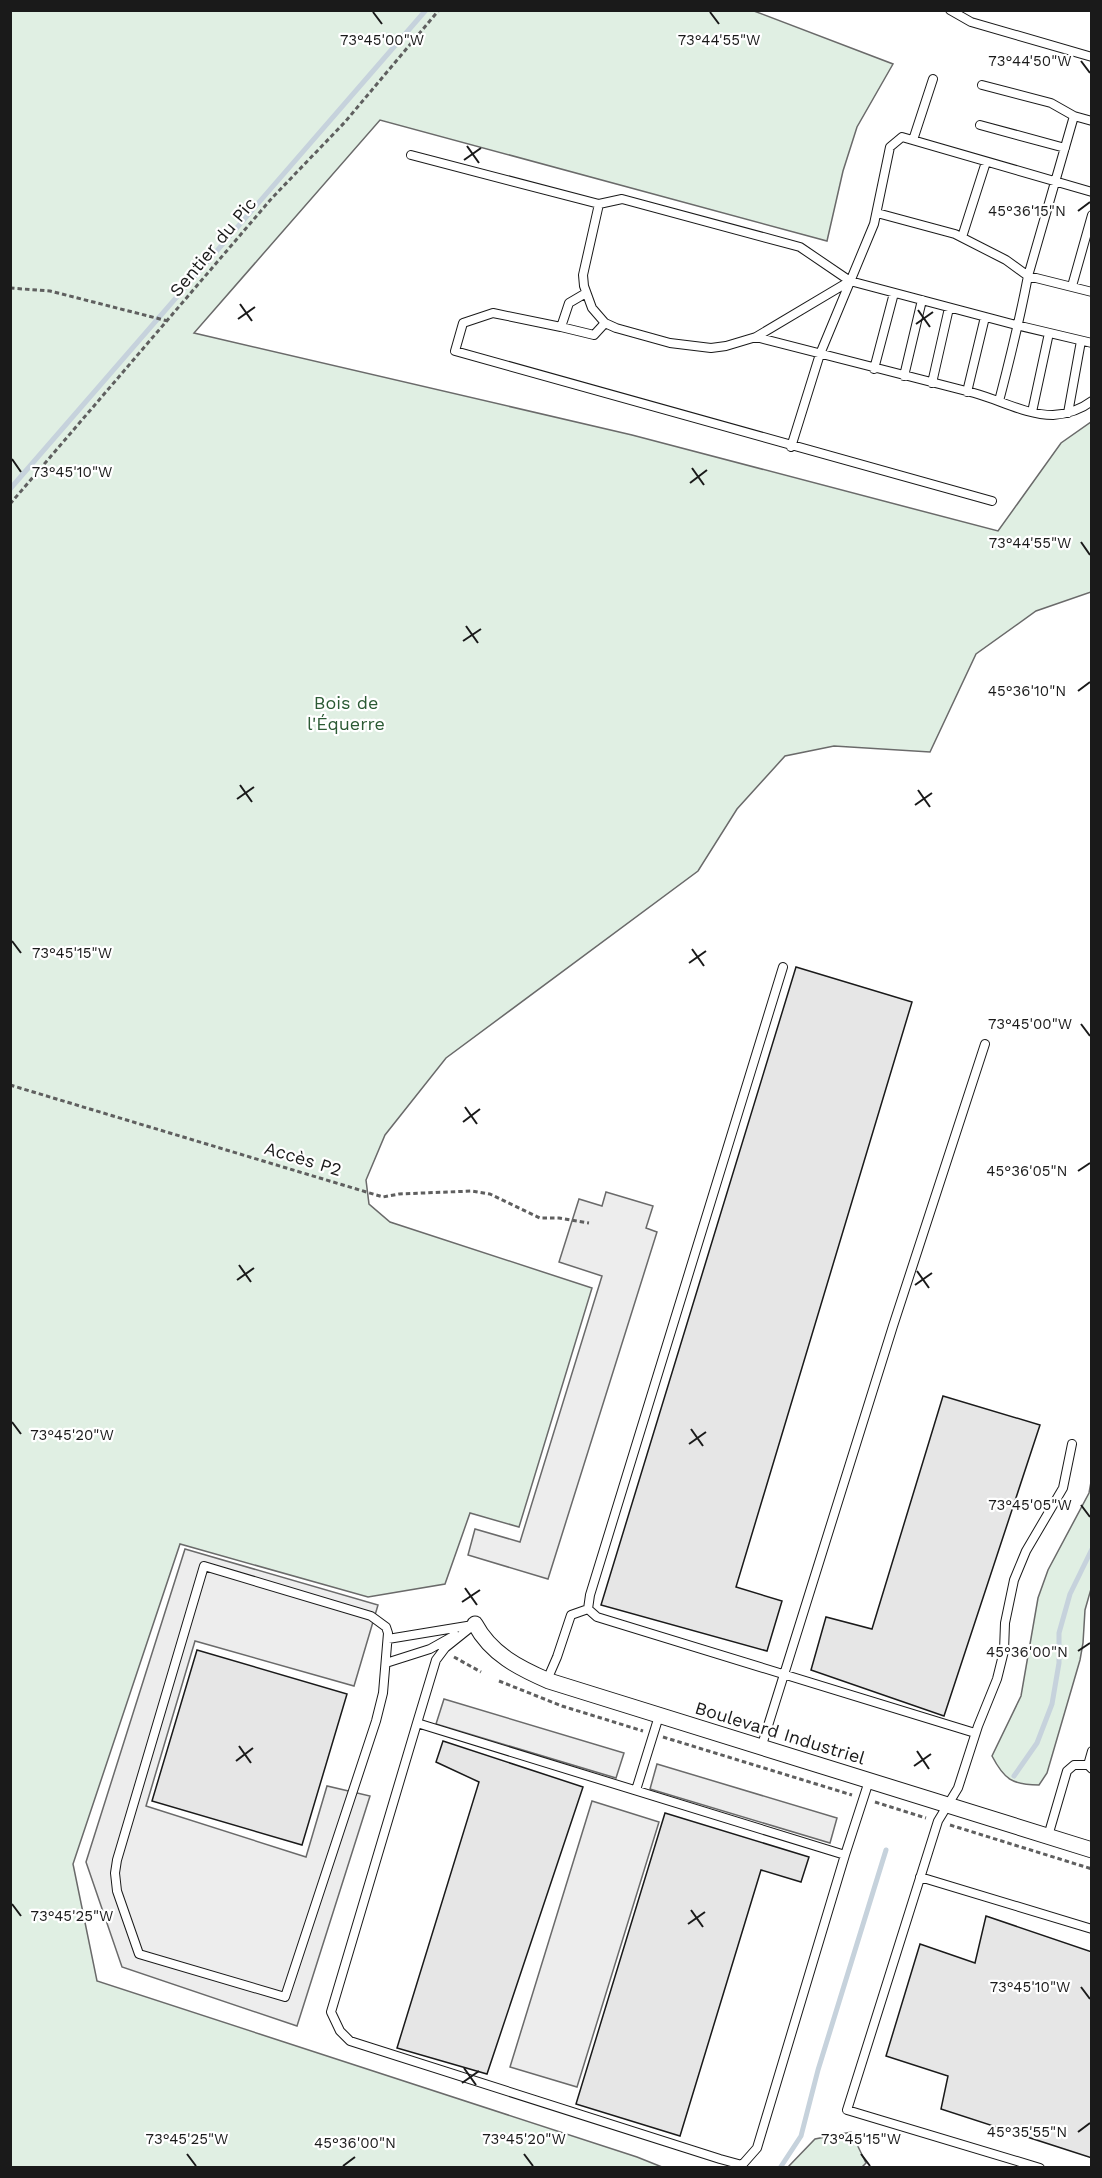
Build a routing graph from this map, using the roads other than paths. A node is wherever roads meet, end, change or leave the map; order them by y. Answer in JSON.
{"nodes":[{"id":1,"x":950,"y":10,"type":"edge"},
{"id":2,"x":1092,"y":57,"type":"edge"},
{"id":3,"x":933,"y":79,"type":"dead end"},
{"id":4,"x":982,"y":85,"type":"dead end"},
{"id":5,"x":1074,"y":116,"type":"junction"},
{"id":6,"x":1092,"y":121,"type":"edge"},
{"id":7,"x":980,"y":125,"type":"dead end"},
{"id":8,"x":913,"y":140,"type":"junction"},
{"id":9,"x":1065,"y":148,"type":"junction"},
{"id":10,"x":411,"y":155,"type":"dead end"},
{"id":11,"x":986,"y":162,"type":"junction"},
{"id":12,"x":1055,"y":182,"type":"junction"},
{"id":13,"x":1092,"y":192,"type":"edge"},
{"id":14,"x":599,"y":204,"type":"junction"},
{"id":15,"x":877,"y":213,"type":"junction"},
{"id":16,"x":1092,"y":215,"type":"edge"},
{"id":17,"x":962,"y":237,"type":"junction"},
{"id":18,"x":1028,"y":276,"type":"junction"},
{"id":19,"x":850,"y":281,"type":"junction"},
{"id":20,"x":1072,"y":286,"type":"junction"},
{"id":21,"x":1092,"y":292,"type":"edge"},
{"id":22,"x":586,"y":293,"type":"junction"},
{"id":23,"x":894,"y":293,"type":"junction"},
{"id":24,"x":922,"y":300,"type":"junction"},
{"id":25,"x":949,"y":308,"type":"junction"},
{"id":26,"x":985,"y":317,"type":"junction"},
{"id":27,"x":605,"y":323,"type":"junction"},
{"id":28,"x":1016,"y":325,"type":"junction"},
{"id":29,"x":561,"y":327,"type":"junction"},
{"id":30,"x":1049,"y":333,"type":"junction"},
{"id":31,"x":756,"y":337,"type":"junction"},
{"id":32,"x":1081,"y":341,"type":"junction"},
{"id":33,"x":1092,"y":343,"type":"edge"},
{"id":34,"x":820,"y":354,"type":"junction"},
{"id":35,"x":874,"y":369,"type":"junction"},
{"id":36,"x":904,"y":376,"type":"junction"},
{"id":37,"x":932,"y":383,"type":"junction"},
{"id":38,"x":967,"y":392,"type":"junction"},
{"id":39,"x":999,"y":401,"type":"junction"},
{"id":40,"x":1092,"y":401,"type":"edge"},
{"id":41,"x":1032,"y":412,"type":"junction"},
{"id":42,"x":1068,"y":412,"type":"junction"},
{"id":43,"x":791,"y":447,"type":"junction"},
{"id":44,"x":992,"y":501,"type":"dead end"},
{"id":45,"x":783,"y":967,"type":"dead end"},
{"id":46,"x":985,"y":1044,"type":"dead end"},
{"id":47,"x":1072,"y":1444,"type":"dead end"},
{"id":48,"x":588,"y":1609,"type":"junction"},
{"id":49,"x":475,"y":1624,"type":"junction"},
{"id":50,"x":388,"y":1639,"type":"junction"},
{"id":51,"x":386,"y":1663,"type":"junction"},
{"id":52,"x":785,"y":1674,"type":"junction"},
{"id":53,"x":547,"y":1680,"type":"junction"},
{"id":54,"x":659,"y":1716,"type":"junction"},
{"id":55,"x":417,"y":1723,"type":"junction"},
{"id":56,"x":975,"y":1733,"type":"junction"},
{"id":57,"x":761,"y":1748,"type":"junction"},
{"id":58,"x":1092,"y":1751,"type":"edge"},
{"id":59,"x":1090,"y":1767,"type":"edge"},
{"id":60,"x":869,"y":1781,"type":"junction"},
{"id":61,"x":636,"y":1790,"type":"junction"},
{"id":62,"x":948,"y":1806,"type":"junction"},
{"id":63,"x":1048,"y":1837,"type":"junction"},
{"id":64,"x":1092,"y":1850,"type":"edge"},
{"id":65,"x":845,"y":1855,"type":"junction"},
{"id":66,"x":920,"y":1877,"type":"junction"},
{"id":67,"x":1092,"y":1929,"type":"edge"},
{"id":68,"x":1040,"y":2168,"type":"edge"}],
"edges":[{"from":1,"to":2,"type":"lane"},
{"from":3,"to":8,"type":"lane"},
{"from":4,"to":5,"type":"lane"},
{"from":5,"to":6,"type":"lane"},
{"from":5,"to":9,"type":"lane"},
{"from":7,"to":9,"type":"lane"},
{"from":8,"to":11,"type":"lane"},
{"from":8,"to":15,"type":"lane"},
{"from":9,"to":12,"type":"lane"},
{"from":10,"to":14,"type":"lane"},
{"from":11,"to":12,"type":"lane"},
{"from":11,"to":17,"type":"lane"},
{"from":12,"to":13,"type":"lane"},
{"from":12,"to":18,"type":"lane"},
{"from":14,"to":19,"type":"lane"},
{"from":14,"to":22,"type":"lane"},
{"from":15,"to":17,"type":"lane"},
{"from":15,"to":19,"type":"lane"},
{"from":16,"to":20,"type":"lane"},
{"from":17,"to":18,"type":"lane"},
{"from":18,"to":20,"type":"lane"},
{"from":18,"to":28,"type":"lane"},
{"from":19,"to":23,"type":"lane"},
{"from":19,"to":31,"type":"lane"},
{"from":19,"to":34,"type":"lane"},
{"from":20,"to":21,"type":"lane"},
{"from":22,"to":27,"type":"lane"},
{"from":22,"to":29,"type":"lane"},
{"from":23,"to":24,"type":"lane"},
{"from":23,"to":35,"type":"lane"},
{"from":24,"to":25,"type":"lane"},
{"from":24,"to":36,"type":"lane"},
{"from":25,"to":26,"type":"lane"},
{"from":25,"to":37,"type":"lane"},
{"from":26,"to":28,"type":"lane"},
{"from":26,"to":38,"type":"lane"},
{"from":27,"to":29,"type":"lane"},
{"from":27,"to":31,"type":"lane"},
{"from":28,"to":30,"type":"lane"},
{"from":28,"to":39,"type":"lane"},
{"from":29,"to":43,"type":"lane"},
{"from":30,"to":32,"type":"lane"},
{"from":30,"to":41,"type":"lane"},
{"from":31,"to":34,"type":"lane"},
{"from":32,"to":33,"type":"lane"},
{"from":32,"to":42,"type":"lane"},
{"from":34,"to":35,"type":"lane"},
{"from":34,"to":43,"type":"lane"},
{"from":35,"to":36,"type":"lane"},
{"from":36,"to":37,"type":"lane"},
{"from":37,"to":38,"type":"lane"},
{"from":38,"to":39,"type":"lane"},
{"from":39,"to":41,"type":"lane"},
{"from":40,"to":42,"type":"lane"},
{"from":41,"to":42,"type":"lane"},
{"from":43,"to":44,"type":"lane"},
{"from":45,"to":48,"type":"lane"},
{"from":46,"to":52,"type":"lane"},
{"from":47,"to":56,"type":"lane"},
{"from":48,"to":52,"type":"lane"},
{"from":48,"to":53,"type":"lane"},
{"from":49,"to":50,"type":"lane"},
{"from":49,"to":51,"type":"lane"},
{"from":49,"to":53,"type":"street","name":"Boulevard Industriel"},
{"from":49,"to":55,"type":"lane"},
{"from":50,"to":51,"type":"lane"},
{"from":50,"to":51,"type":"lane"},
{"from":52,"to":56,"type":"lane"},
{"from":52,"to":57,"type":"lane"},
{"from":53,"to":54,"type":"street","name":"Boulevard Industriel"},
{"from":54,"to":57,"type":"street","name":"Boulevard Industriel"},
{"from":54,"to":61,"type":"lane"},
{"from":55,"to":61,"type":"lane"},
{"from":55,"to":65,"type":"lane"},
{"from":56,"to":62,"type":"lane"},
{"from":57,"to":60,"type":"street","name":"Boulevard Industriel"},
{"from":58,"to":59,"type":"lane"},
{"from":59,"to":63,"type":"lane"},
{"from":60,"to":62,"type":"street","name":"Boulevard Industriel"},
{"from":60,"to":65,"type":"lane"},
{"from":61,"to":65,"type":"lane"},
{"from":62,"to":63,"type":"street","name":"Boulevard Industriel"},
{"from":62,"to":66,"type":"lane"},
{"from":63,"to":64,"type":"street","name":"Boulevard Industriel"},
{"from":66,"to":67,"type":"lane"},
{"from":66,"to":68,"type":"lane"}]}
